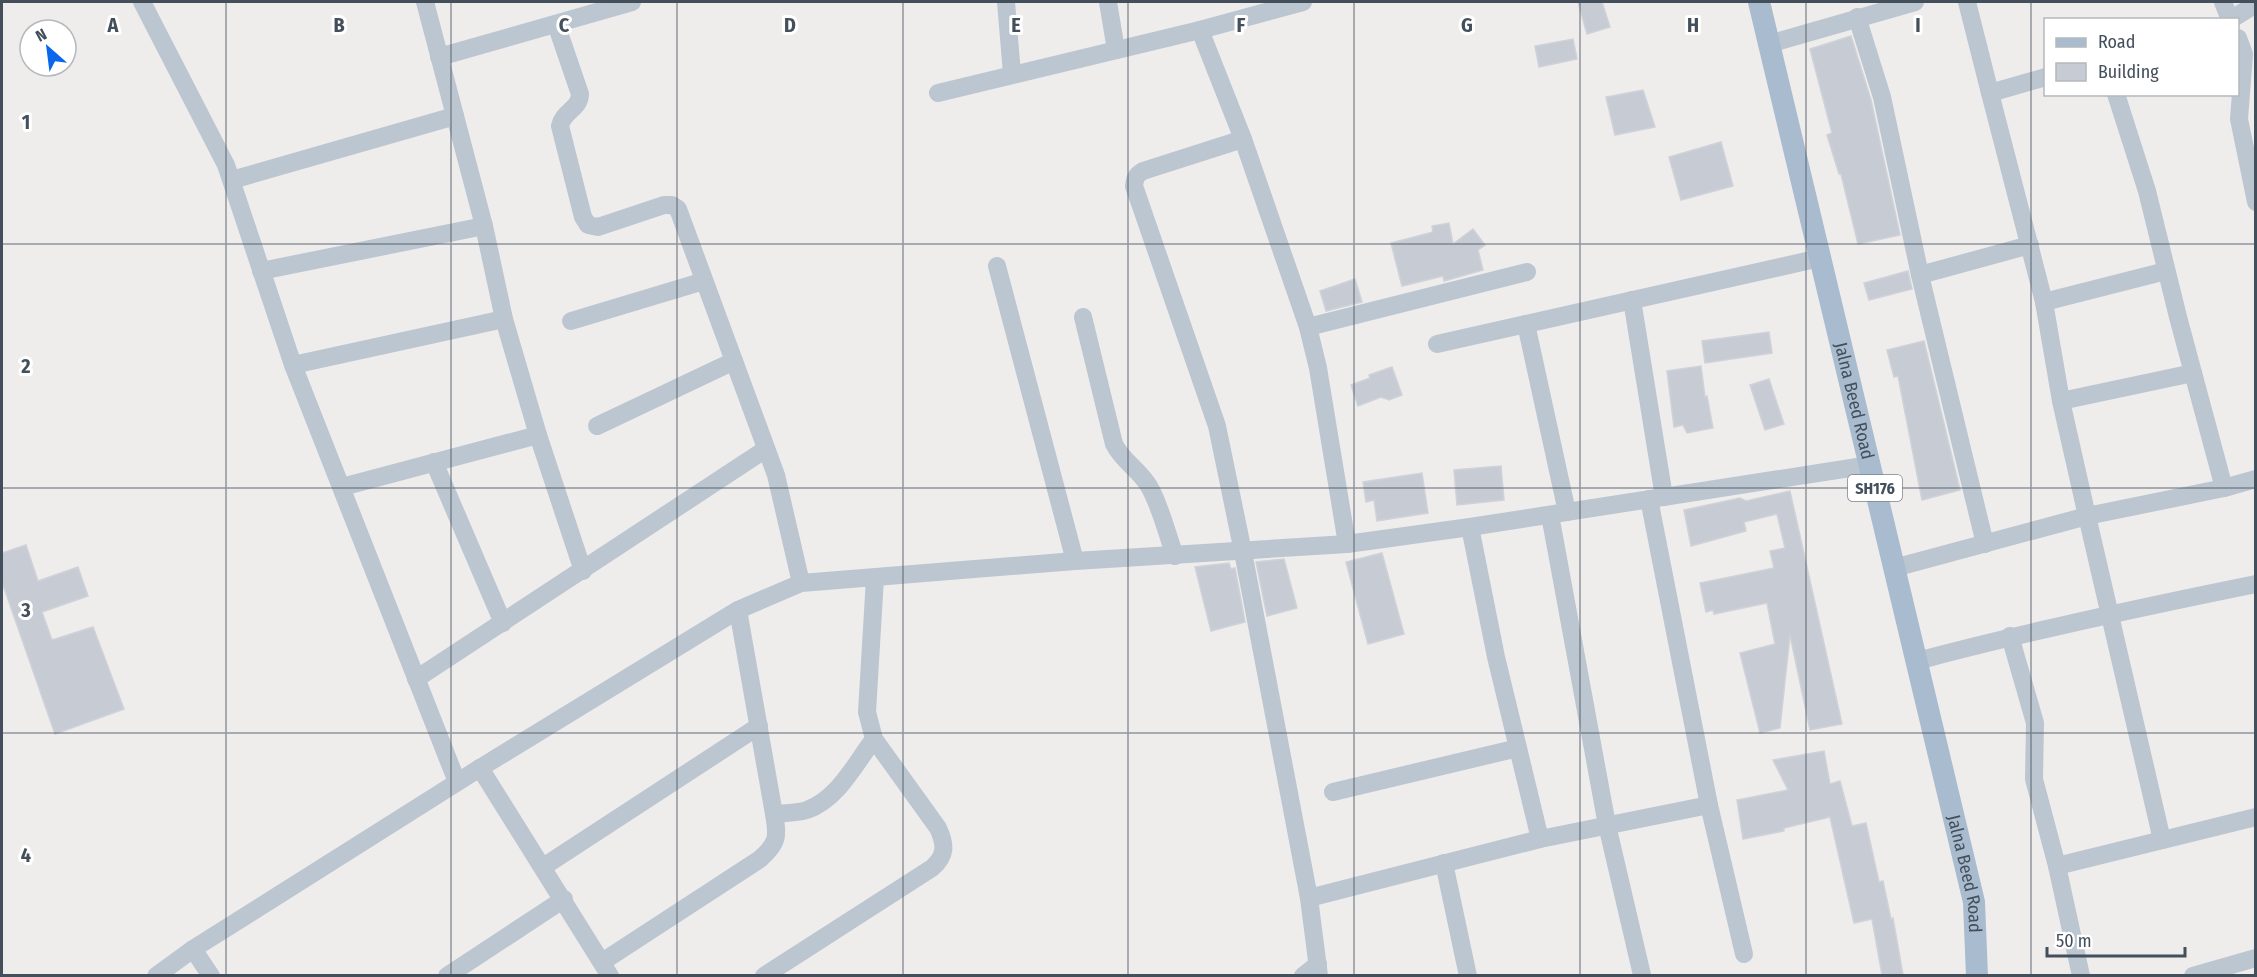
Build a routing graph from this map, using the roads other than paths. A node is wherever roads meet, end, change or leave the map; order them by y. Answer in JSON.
{"nodes":[{"id":1,"x":142,"y":2,"type":"edge"},
{"id":2,"x":425,"y":2,"type":"edge"},
{"id":3,"x":632,"y":2,"type":"edge"},
{"id":4,"x":1006,"y":2,"type":"edge"},
{"id":5,"x":1108,"y":2,"type":"edge"},
{"id":6,"x":1303,"y":2,"type":"edge"},
{"id":7,"x":1759,"y":2,"type":"edge"},
{"id":8,"x":1915,"y":2,"type":"edge"},
{"id":9,"x":1967,"y":2,"type":"edge"},
{"id":10,"x":2223,"y":2,"type":"edge"},
{"id":11,"x":2256,"y":4,"type":"edge"},
{"id":12,"x":1857,"y":17,"type":"junction"},
{"id":13,"x":2229,"y":18,"type":"edge"},
{"id":14,"x":2233,"y":18,"type":"edge"},
{"id":15,"x":556,"y":24,"type":"junction"},
{"id":16,"x":1200,"y":30,"type":"junction"},
{"id":17,"x":1769,"y":44,"type":"junction"},
{"id":18,"x":1116,"y":50,"type":"junction"},
{"id":19,"x":2246,"y":50,"type":"edge"},
{"id":20,"x":439,"y":57,"type":"junction"},
{"id":21,"x":1012,"y":74,"type":"junction"},
{"id":22,"x":2044,"y":78,"type":"edge"},
{"id":23,"x":938,"y":93,"type":"dead end"},
{"id":24,"x":1990,"y":93,"type":"junction"},
{"id":25,"x":2117,"y":96,"type":"edge"},
{"id":26,"x":455,"y":116,"type":"junction"},
{"id":27,"x":1244,"y":139,"type":"junction"},
{"id":28,"x":232,"y":180,"type":"junction"},
{"id":29,"x":2256,"y":202,"type":"edge"},
{"id":30,"x":484,"y":226,"type":"junction"},
{"id":31,"x":2030,"y":245,"type":"junction"},
{"id":32,"x":1820,"y":258,"type":"junction"},
{"id":33,"x":997,"y":266,"type":"dead end"},
{"id":34,"x":261,"y":271,"type":"junction"},
{"id":35,"x":2166,"y":271,"type":"junction"},
{"id":36,"x":1527,"y":272,"type":"dead end"},
{"id":37,"x":1920,"y":276,"type":"junction"},
{"id":38,"x":704,"y":281,"type":"junction"},
{"id":39,"x":1632,"y":300,"type":"junction"},
{"id":40,"x":2044,"y":302,"type":"junction"},
{"id":41,"x":1083,"y":317,"type":"dead end"},
{"id":42,"x":504,"y":319,"type":"junction"},
{"id":43,"x":572,"y":321,"type":"dead end"},
{"id":44,"x":1526,"y":324,"type":"junction"},
{"id":45,"x":1308,"y":327,"type":"junction"},
{"id":46,"x":1437,"y":344,"type":"dead end"},
{"id":47,"x":734,"y":361,"type":"junction"},
{"id":48,"x":293,"y":365,"type":"junction"},
{"id":49,"x":2193,"y":373,"type":"junction"},
{"id":50,"x":2061,"y":401,"type":"junction"},
{"id":51,"x":597,"y":426,"type":"dead end"},
{"id":52,"x":538,"y":435,"type":"junction"},
{"id":53,"x":766,"y":449,"type":"junction"},
{"id":54,"x":434,"y":462,"type":"junction"},
{"id":55,"x":1870,"y":465,"type":"junction"},
{"id":56,"x":2256,"y":479,"type":"edge"},
{"id":57,"x":342,"y":487,"type":"junction"},
{"id":58,"x":2224,"y":488,"type":"junction"},
{"id":59,"x":1656,"y":498,"type":"junction"},
{"id":60,"x":1558,"y":514,"type":"junction"},
{"id":61,"x":2087,"y":516,"type":"junction"},
{"id":62,"x":1470,"y":527,"type":"junction"},
{"id":63,"x":1347,"y":544,"type":"junction"},
{"id":64,"x":1985,"y":544,"type":"junction"},
{"id":65,"x":1243,"y":552,"type":"junction"},
{"id":66,"x":1175,"y":555,"type":"junction"},
{"id":67,"x":1076,"y":561,"type":"junction"},
{"id":68,"x":1894,"y":568,"type":"junction"},
{"id":69,"x":582,"y":571,"type":"junction"},
{"id":70,"x":875,"y":578,"type":"junction"},
{"id":71,"x":801,"y":583,"type":"junction"},
{"id":72,"x":2256,"y":584,"type":"edge"},
{"id":73,"x":738,"y":610,"type":"junction"},
{"id":74,"x":2110,"y":613,"type":"junction"},
{"id":75,"x":503,"y":623,"type":"junction"},
{"id":76,"x":2010,"y":636,"type":"junction"},
{"id":77,"x":1917,"y":661,"type":"junction"},
{"id":78,"x":416,"y":679,"type":"junction"},
{"id":79,"x":759,"y":726,"type":"junction"},
{"id":80,"x":874,"y":739,"type":"junction"},
{"id":81,"x":1518,"y":748,"type":"junction"},
{"id":82,"x":480,"y":768,"type":"junction"},
{"id":83,"x":458,"y":782,"type":"junction"},
{"id":84,"x":1333,"y":792,"type":"dead end"},
{"id":85,"x":1709,"y":805,"type":"junction"},
{"id":86,"x":774,"y":814,"type":"junction"},
{"id":87,"x":2256,"y":816,"type":"edge"},
{"id":88,"x":1607,"y":825,"type":"junction"},
{"id":89,"x":1540,"y":839,"type":"junction"},
{"id":90,"x":2162,"y":840,"type":"junction"},
{"id":91,"x":1444,"y":863,"type":"junction"},
{"id":92,"x":2057,"y":866,"type":"junction"},
{"id":93,"x":543,"y":867,"type":"junction"},
{"id":94,"x":1309,"y":898,"type":"junction"},
{"id":95,"x":564,"y":899,"type":"junction"},
{"id":96,"x":194,"y":948,"type":"junction"},
{"id":97,"x":1744,"y":954,"type":"dead end"},
{"id":98,"x":2256,"y":958,"type":"edge"},
{"id":99,"x":606,"y":969,"type":"edge"},
{"id":100,"x":1318,"y":969,"type":"edge"},
{"id":101,"x":156,"y":975,"type":"edge"},
{"id":102,"x":211,"y":975,"type":"edge"},
{"id":103,"x":447,"y":975,"type":"edge"},
{"id":104,"x":764,"y":975,"type":"edge"},
{"id":105,"x":1303,"y":975,"type":"edge"},
{"id":106,"x":1468,"y":975,"type":"edge"},
{"id":107,"x":1642,"y":975,"type":"edge"},
{"id":108,"x":1977,"y":975,"type":"edge"},
{"id":109,"x":2081,"y":975,"type":"edge"},
{"id":110,"x":2193,"y":975,"type":"edge"}],
"edges":[{"from":1,"to":28,"type":"street"},
{"from":2,"to":20,"type":"street"},
{"from":3,"to":15,"type":"street"},
{"from":4,"to":21,"type":"street"},
{"from":5,"to":18,"type":"street"},
{"from":6,"to":16,"type":"street"},
{"from":7,"to":17,"type":"main road","name":"Jalna Beed Road","number":"SH176"},
{"from":8,"to":12,"type":"street"},
{"from":9,"to":24,"type":"street"},
{"from":10,"to":13,"type":"street"},
{"from":11,"to":14,"type":"street"},
{"from":12,"to":17,"type":"street"},
{"from":12,"to":37,"type":"street"},
{"from":15,"to":20,"type":"street"},
{"from":15,"to":38,"type":"street"},
{"from":16,"to":18,"type":"street"},
{"from":16,"to":27,"type":"street"},
{"from":17,"to":32,"type":"main road","name":"Jalna Beed Road","number":"SH176"},
{"from":18,"to":21,"type":"street"},
{"from":19,"to":29,"type":"street"},
{"from":20,"to":26,"type":"street"},
{"from":21,"to":23,"type":"street"},
{"from":22,"to":24,"type":"street"},
{"from":24,"to":31,"type":"street"},
{"from":25,"to":35,"type":"street"},
{"from":26,"to":28,"type":"street"},
{"from":26,"to":30,"type":"street"},
{"from":27,"to":45,"type":"street"},
{"from":27,"to":65,"type":"street"},
{"from":28,"to":34,"type":"street"},
{"from":30,"to":34,"type":"street"},
{"from":30,"to":42,"type":"street"},
{"from":31,"to":37,"type":"street"},
{"from":31,"to":40,"type":"street"},
{"from":32,"to":39,"type":"street"},
{"from":32,"to":55,"type":"main road","name":"Jalna Beed Road","number":"SH176"},
{"from":33,"to":67,"type":"street"},
{"from":34,"to":48,"type":"street"},
{"from":35,"to":40,"type":"street"},
{"from":35,"to":49,"type":"street"},
{"from":36,"to":45,"type":"street"},
{"from":37,"to":64,"type":"street"},
{"from":38,"to":43,"type":"street"},
{"from":38,"to":47,"type":"street"},
{"from":39,"to":44,"type":"street"},
{"from":39,"to":59,"type":"street"},
{"from":40,"to":50,"type":"street"},
{"from":41,"to":66,"type":"street"},
{"from":42,"to":48,"type":"street"},
{"from":42,"to":52,"type":"street"},
{"from":44,"to":46,"type":"street"},
{"from":44,"to":60,"type":"street"},
{"from":45,"to":63,"type":"street"},
{"from":47,"to":51,"type":"street"},
{"from":47,"to":53,"type":"street"},
{"from":48,"to":57,"type":"street"},
{"from":49,"to":50,"type":"street"},
{"from":49,"to":58,"type":"street"},
{"from":50,"to":61,"type":"street"},
{"from":52,"to":54,"type":"street"},
{"from":52,"to":69,"type":"street"},
{"from":53,"to":69,"type":"street"},
{"from":53,"to":71,"type":"street"},
{"from":54,"to":57,"type":"street"},
{"from":54,"to":75,"type":"street"},
{"from":55,"to":59,"type":"street"},
{"from":55,"to":68,"type":"main road","name":"Jalna Beed Road","number":"SH176"},
{"from":56,"to":58,"type":"street"},
{"from":57,"to":78,"type":"street"},
{"from":58,"to":61,"type":"street"},
{"from":59,"to":60,"type":"street"},
{"from":59,"to":85,"type":"street"},
{"from":60,"to":62,"type":"street"},
{"from":60,"to":88,"type":"street"},
{"from":61,"to":64,"type":"street"},
{"from":61,"to":74,"type":"street"},
{"from":62,"to":63,"type":"street"},
{"from":62,"to":81,"type":"street"},
{"from":63,"to":65,"type":"street"},
{"from":64,"to":68,"type":"street"},
{"from":65,"to":66,"type":"street"},
{"from":65,"to":94,"type":"street"},
{"from":66,"to":67,"type":"street"},
{"from":67,"to":70,"type":"street"},
{"from":68,"to":77,"type":"main road","name":"Jalna Beed Road","number":"SH176"},
{"from":69,"to":75,"type":"street"},
{"from":70,"to":71,"type":"street"},
{"from":70,"to":80,"type":"street"},
{"from":71,"to":73,"type":"street"},
{"from":72,"to":74,"type":"street"},
{"from":73,"to":79,"type":"street"},
{"from":73,"to":82,"type":"street"},
{"from":74,"to":76,"type":"street"},
{"from":74,"to":90,"type":"street"},
{"from":75,"to":78,"type":"street"},
{"from":76,"to":77,"type":"street"},
{"from":76,"to":92,"type":"street"},
{"from":77,"to":108,"type":"main road","name":"Jalna Beed Road","number":"SH176"},
{"from":78,"to":83,"type":"street"},
{"from":79,"to":86,"type":"street"},
{"from":79,"to":93,"type":"street"},
{"from":80,"to":86,"type":"street"},
{"from":80,"to":104,"type":"street"},
{"from":81,"to":84,"type":"street"},
{"from":81,"to":89,"type":"street"},
{"from":82,"to":83,"type":"street"},
{"from":82,"to":93,"type":"street"},
{"from":83,"to":96,"type":"street"},
{"from":85,"to":88,"type":"street"},
{"from":85,"to":97,"type":"street"},
{"from":86,"to":99,"type":"street"},
{"from":87,"to":90,"type":"street"},
{"from":88,"to":89,"type":"street"},
{"from":88,"to":107,"type":"street"},
{"from":89,"to":91,"type":"street"},
{"from":90,"to":92,"type":"street"},
{"from":91,"to":94,"type":"street"},
{"from":91,"to":106,"type":"street"},
{"from":92,"to":109,"type":"street"},
{"from":93,"to":95,"type":"street"},
{"from":94,"to":100,"type":"street"},
{"from":95,"to":99,"type":"street"},
{"from":95,"to":103,"type":"street"},
{"from":96,"to":101,"type":"street"},
{"from":96,"to":102,"type":"street"},
{"from":98,"to":110,"type":"street"},
{"from":100,"to":105,"type":"street"}]}
